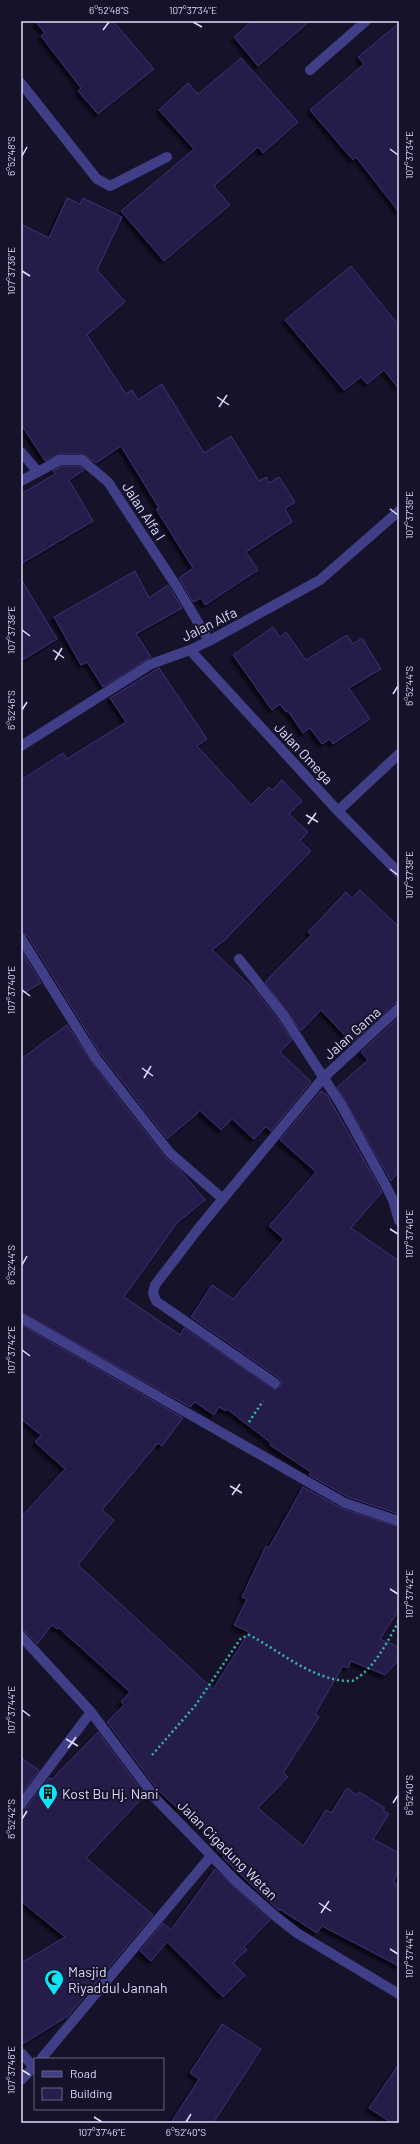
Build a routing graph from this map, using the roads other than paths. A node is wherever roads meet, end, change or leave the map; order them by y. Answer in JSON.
{"nodes":[{"id":1,"x":366,"y":21,"type":"edge"},
{"id":2,"x":310,"y":70,"type":"dead end"},
{"id":3,"x":21,"y":83,"type":"edge"},
{"id":4,"x":167,"y":157,"type":"dead end"},
{"id":5,"x":21,"y":452,"type":"edge"},
{"id":6,"x":37,"y":470,"type":"junction"},
{"id":7,"x":21,"y":481,"type":"edge"},
{"id":8,"x":399,"y":511,"type":"edge"},
{"id":9,"x":209,"y":641,"type":"junction"},
{"id":10,"x":190,"y":650,"type":"junction"},
{"id":11,"x":21,"y":746,"type":"edge"},
{"id":12,"x":399,"y":754,"type":"edge"},
{"id":13,"x":338,"y":811,"type":"junction"},
{"id":14,"x":399,"y":873,"type":"edge"},
{"id":15,"x":21,"y":938,"type":"edge"},
{"id":16,"x":239,"y":959,"type":"dead end"},
{"id":17,"x":399,"y":1008,"type":"edge"},
{"id":18,"x":323,"y":1078,"type":"junction"},
{"id":19,"x":223,"y":1199,"type":"junction"},
{"id":20,"x":399,"y":1221,"type":"edge"},
{"id":21,"x":21,"y":1318,"type":"edge"},
{"id":22,"x":275,"y":1383,"type":"road end"},
{"id":23,"x":399,"y":1521,"type":"edge"},
{"id":24,"x":21,"y":1636,"type":"edge"},
{"id":25,"x":91,"y":1712,"type":"junction"},
{"id":26,"x":22,"y":1803,"type":"dead end"},
{"id":27,"x":211,"y":1856,"type":"junction"},
{"id":28,"x":399,"y":1994,"type":"edge"},
{"id":29,"x":21,"y":2053,"type":"edge"},
{"id":30,"x":41,"y":2058,"type":"edge"},
{"id":31,"x":34,"y":2063,"type":"edge"},
{"id":32,"x":34,"y":2066,"type":"edge"},
{"id":33,"x":21,"y":2080,"type":"edge"}],
"edges":[{"from":1,"to":2,"type":"street"},
{"from":3,"to":4,"type":"street"},
{"from":5,"to":6,"type":"street"},
{"from":6,"to":7,"type":"street","name":"Jalan Alfa I"},
{"from":6,"to":9,"type":"street","name":"Jalan Alfa I"},
{"from":8,"to":9,"type":"street","name":"Jalan Alfa"},
{"from":9,"to":10,"type":"street","name":"Jalan Alfa"},
{"from":10,"to":11,"type":"street","name":"Jalan Alfa"},
{"from":10,"to":13,"type":"street","name":"Jalan Omega"},
{"from":12,"to":13,"type":"street"},
{"from":13,"to":14,"type":"street","name":"Jalan Omega"},
{"from":15,"to":19,"type":"street"},
{"from":16,"to":18,"type":"street"},
{"from":17,"to":18,"type":"street","name":"Jalan Gama"},
{"from":18,"to":19,"type":"street","name":"Jalan Gama"},
{"from":18,"to":20,"type":"street"},
{"from":19,"to":22,"type":"street","name":"Jalan Gama"},
{"from":21,"to":23,"type":"street"},
{"from":24,"to":25,"type":"street","name":"Jalan Cigadung Wetan"},
{"from":25,"to":26,"type":"street"},
{"from":25,"to":27,"type":"street","name":"Jalan Cigadung Wetan"},
{"from":27,"to":28,"type":"street","name":"Jalan Cigadung Wetan"},
{"from":27,"to":30,"type":"street"},
{"from":29,"to":31,"type":"street"},
{"from":32,"to":33,"type":"street"}]}
